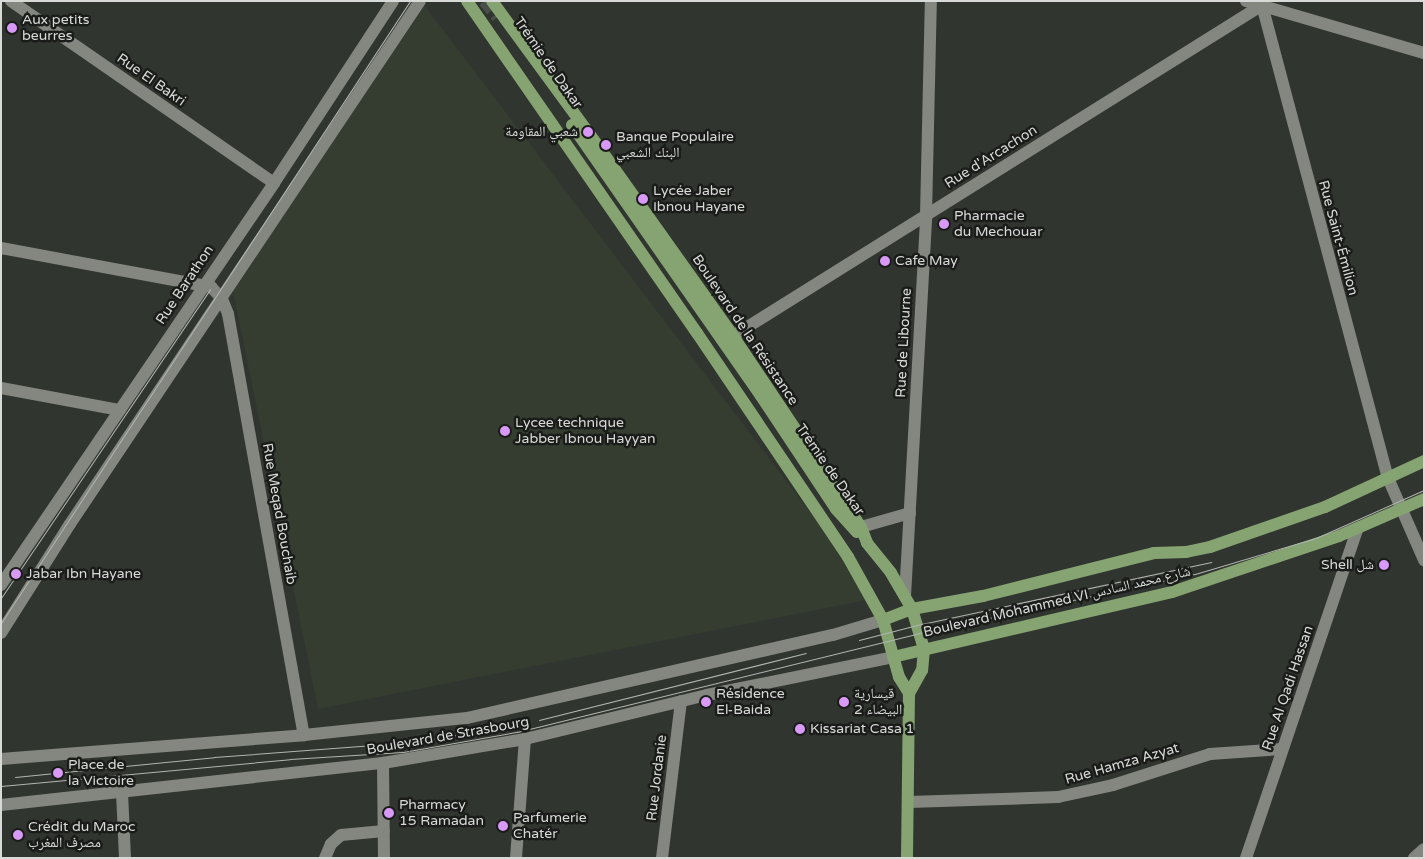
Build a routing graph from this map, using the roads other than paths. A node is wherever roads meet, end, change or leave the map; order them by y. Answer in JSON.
{"nodes":[{"id":1,"x":11,"y":1,"type":"edge"},
{"id":2,"x":393,"y":1,"type":"edge"},
{"id":3,"x":420,"y":1,"type":"edge"},
{"id":4,"x":467,"y":1,"type":"edge"},
{"id":5,"x":492,"y":1,"type":"edge"},
{"id":6,"x":931,"y":1,"type":"edge"},
{"id":7,"x":1246,"y":1,"type":"edge"},
{"id":8,"x":1262,"y":3,"type":"edge"},
{"id":9,"x":1424,"y":53,"type":"edge"},
{"id":10,"x":274,"y":183,"type":"junction"},
{"id":11,"x":926,"y":215,"type":"junction"},
{"id":12,"x":1,"y":248,"type":"edge"},
{"id":13,"x":202,"y":286,"type":"junction"},
{"id":14,"x":222,"y":299,"type":"junction"},
{"id":15,"x":733,"y":336,"type":"junction"},
{"id":16,"x":1,"y":388,"type":"edge"},
{"id":17,"x":120,"y":410,"type":"junction"},
{"id":18,"x":1424,"y":462,"type":"edge"},
{"id":19,"x":1388,"y":478,"type":"junction"},
{"id":20,"x":1424,"y":500,"type":"edge"},
{"id":21,"x":1399,"y":508,"type":"junction"},
{"id":22,"x":910,"y":513,"type":"junction"},
{"id":23,"x":861,"y":528,"type":"junction"},
{"id":24,"x":1358,"y":528,"type":"junction"},
{"id":25,"x":867,"y":543,"type":"junction"},
{"id":26,"x":848,"y":557,"type":"junction"},
{"id":27,"x":1424,"y":560,"type":"edge"},
{"id":28,"x":1,"y":585,"type":"edge"},
{"id":29,"x":905,"y":596,"type":"junction"},
{"id":30,"x":912,"y":609,"type":"junction"},
{"id":31,"x":883,"y":620,"type":"junction"},
{"id":32,"x":1,"y":633,"type":"edge"},
{"id":33,"x":924,"y":649,"type":"junction"},
{"id":34,"x":893,"y":657,"type":"junction"},
{"id":35,"x":909,"y":693,"type":"junction"},
{"id":36,"x":681,"y":701,"type":"junction"},
{"id":37,"x":304,"y":735,"type":"junction"},
{"id":38,"x":525,"y":739,"type":"junction"},
{"id":39,"x":1282,"y":749,"type":"junction"},
{"id":40,"x":1,"y":759,"type":"edge"},
{"id":41,"x":383,"y":763,"type":"junction"},
{"id":42,"x":122,"y":792,"type":"junction"},
{"id":43,"x":908,"y":802,"type":"junction"},
{"id":44,"x":1,"y":805,"type":"edge"},
{"id":45,"x":384,"y":831,"type":"junction"},
{"id":46,"x":1424,"y":849,"type":"edge"},
{"id":47,"x":125,"y":858,"type":"edge"},
{"id":48,"x":325,"y":858,"type":"edge"},
{"id":49,"x":384,"y":858,"type":"edge"},
{"id":50,"x":516,"y":858,"type":"edge"},
{"id":51,"x":662,"y":858,"type":"edge"},
{"id":52,"x":907,"y":858,"type":"edge"},
{"id":53,"x":1246,"y":858,"type":"edge"},
{"id":54,"x":1414,"y":858,"type":"edge"}],
"edges":[{"from":1,"to":10,"type":"street","name":"Rue El Bakri"},
{"from":2,"to":10,"type":"street","name":"Rue Barathon"},
{"from":3,"to":14,"type":"street"},
{"from":4,"to":26,"type":"main road","name":"Boulevard de la Résistance"},
{"from":5,"to":15,"type":"main road","name":"Boulevard de la Résistance"},
{"from":6,"to":11,"type":"street","name":"Rue de Libourne"},
{"from":7,"to":8,"type":"street"},
{"from":8,"to":9,"type":"street"},
{"from":8,"to":11,"type":"street","name":"Rue d'Arcachon"},
{"from":8,"to":19,"type":"street","name":"Rue Saint-Émilion"},
{"from":10,"to":13,"type":"street","name":"Rue Barathon"},
{"from":11,"to":15,"type":"street","name":"Rue d'Arcachon"},
{"from":11,"to":22,"type":"street","name":"Rue de Libourne"},
{"from":12,"to":13,"type":"street"},
{"from":13,"to":14,"type":"street"},
{"from":13,"to":17,"type":"street","name":"Rue Barathon"},
{"from":14,"to":32,"type":"street"},
{"from":14,"to":37,"type":"street","name":"Rue Meqad Bouchaib"},
{"from":15,"to":23,"type":"main road","name":"Boulevard de la Résistance"},
{"from":16,"to":17,"type":"street"},
{"from":17,"to":28,"type":"street","name":"Rue Barathon"},
{"from":18,"to":19,"type":"main road","name":"Boulevard Mohammed VI شارع محمد السادس"},
{"from":19,"to":21,"type":"street","name":"Rue Saint-Émilion"},
{"from":19,"to":30,"type":"main road","name":"Boulevard Mohammed VI شارع محمد السادس"},
{"from":20,"to":21,"type":"main road","name":"Boulevard Mohammed VI شارع محمد السادس"},
{"from":21,"to":24,"type":"main road","name":"Boulevard Mohammed VI شارع محمد السادس"},
{"from":21,"to":27,"type":"street","name":"Rue Saint-Émilion"},
{"from":22,"to":23,"type":"street"},
{"from":22,"to":29,"type":"street","name":"Rue de Libourne"},
{"from":23,"to":25,"type":"main road","name":"Boulevard de la Résistance"},
{"from":24,"to":33,"type":"main road","name":"Boulevard Mohammed VI شارع محمد السادس"},
{"from":24,"to":39,"type":"street","name":"Rue Al Qadi Hassan"},
{"from":25,"to":26,"type":"main road","name":"Trémie de Dakar"},
{"from":25,"to":29,"type":"main road","name":"Boulevard de la Résistance"},
{"from":26,"to":31,"type":"main road","name":"Boulevard de la Résistance"},
{"from":29,"to":30,"type":"main road","name":"Boulevard de la Résistance"},
{"from":30,"to":31,"type":"main road","name":"Boulevard Mohammed VI شارع محمد السادس"},
{"from":30,"to":33,"type":"main road","name":"Boulevard de la Résistance"},
{"from":31,"to":34,"type":"main road","name":"Boulevard de la Résistance"},
{"from":31,"to":37,"type":"street","name":"Boulevard de Strasbourg"},
{"from":33,"to":34,"type":"main road","name":"Boulevard Mohammed VI شارع محمد السادس"},
{"from":33,"to":35,"type":"main road","name":"Boulevard de la Résistance"},
{"from":34,"to":35,"type":"main road","name":"Boulevard de la Résistance"},
{"from":34,"to":36,"type":"street","name":"Boulevard de Strasbourg"},
{"from":35,"to":43,"type":"main road","name":"Boulevard de la Résistance"},
{"from":36,"to":38,"type":"street","name":"Boulevard de Strasbourg"},
{"from":36,"to":51,"type":"street","name":"Rue Jordanie"},
{"from":37,"to":40,"type":"street","name":"Boulevard de Strasbourg"},
{"from":38,"to":41,"type":"street","name":"Boulevard de Strasbourg"},
{"from":38,"to":50,"type":"street"},
{"from":39,"to":43,"type":"street","name":"Rue Hamza Azyat"},
{"from":39,"to":53,"type":"street","name":"Rue Al Qadi Hassan"},
{"from":41,"to":42,"type":"street","name":"Boulevard de Strasbourg"},
{"from":41,"to":45,"type":"street"},
{"from":42,"to":44,"type":"street","name":"Boulevard de Strasbourg"},
{"from":42,"to":47,"type":"street"},
{"from":43,"to":52,"type":"main road","name":"Boulevard de la Résistance"},
{"from":45,"to":48,"type":"street"},
{"from":45,"to":49,"type":"street"},
{"from":46,"to":54,"type":"street"}]}
